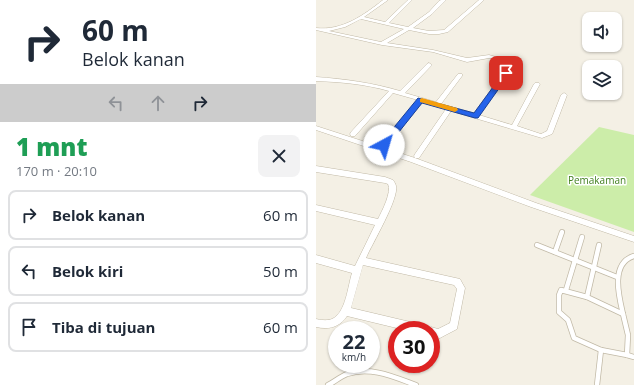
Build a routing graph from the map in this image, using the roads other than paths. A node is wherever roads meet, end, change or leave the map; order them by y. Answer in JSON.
{"nodes":[{"id":1,"x":386,"y":0,"type":"edge"},
{"id":2,"x":402,"y":0,"type":"edge"},
{"id":3,"x":444,"y":0,"type":"edge"},
{"id":4,"x":482,"y":0,"type":"edge"},
{"id":5,"x":409,"y":1,"type":"edge"},
{"id":6,"x":361,"y":18,"type":"junction"},
{"id":7,"x":387,"y":23,"type":"junction"},
{"id":8,"x":316,"y":29,"type":"edge"},
{"id":9,"x":409,"y":29,"type":"junction"},
{"id":10,"x":322,"y":31,"type":"junction"},
{"id":11,"x":382,"y":44,"type":"junction"},
{"id":12,"x":512,"y":62,"type":"dead end"},
{"id":13,"x":429,"y":65,"type":"dead end"},
{"id":14,"x":506,"y":73,"type":"dead end"},
{"id":15,"x":460,"y":76,"type":"dead end"},
{"id":16,"x":316,"y":79,"type":"edge"},
{"id":17,"x":537,"y":84,"type":"dead end"},
{"id":18,"x":392,"y":91,"type":"junction"},
{"id":19,"x":401,"y":94,"type":"junction"},
{"id":20,"x":564,"y":95,"type":"dead end"},
{"id":21,"x":421,"y":100,"type":"junction"},
{"id":22,"x":437,"y":105,"type":"junction"},
{"id":23,"x":450,"y":108,"type":"junction"},
{"id":24,"x":475,"y":116,"type":"junction"},
{"id":25,"x":514,"y":127,"type":"junction"},
{"id":26,"x":316,"y":128,"type":"edge"},
{"id":27,"x":353,"y":134,"type":"dead end"},
{"id":28,"x":384,"y":145,"type":"dead end"},
{"id":29,"x":417,"y":156,"type":"dead end"},
{"id":30,"x":316,"y":169,"type":"edge"},
{"id":31,"x":316,"y":208,"type":"edge"},
{"id":32,"x":379,"y":223,"type":"junction"},
{"id":33,"x":562,"y":232,"type":"dead end"},
{"id":34,"x":582,"y":237,"type":"dead end"},
{"id":35,"x":634,"y":239,"type":"edge"},
{"id":36,"x":599,"y":244,"type":"dead end"},
{"id":37,"x":538,"y":245,"type":"dead end"},
{"id":38,"x":555,"y":252,"type":"junction"},
{"id":39,"x":634,"y":256,"type":"edge"},
{"id":40,"x":316,"y":260,"type":"edge"},
{"id":41,"x":574,"y":260,"type":"junction"},
{"id":42,"x":361,"y":261,"type":"junction"},
{"id":43,"x":595,"y":268,"type":"junction"},
{"id":44,"x":357,"y":270,"type":"junction"},
{"id":45,"x":617,"y":276,"type":"junction"},
{"id":46,"x":566,"y":290,"type":"junction"},
{"id":47,"x":587,"y":297,"type":"junction"},
{"id":48,"x":345,"y":311,"type":"junction"},
{"id":49,"x":623,"y":314,"type":"junction"},
{"id":50,"x":388,"y":321,"type":"edge"},
{"id":51,"x":316,"y":323,"type":"edge"},
{"id":52,"x":440,"y":333,"type":"edge"},
{"id":53,"x":601,"y":350,"type":"junction"},
{"id":54,"x":627,"y":355,"type":"junction"},
{"id":55,"x":634,"y":357,"type":"edge"},
{"id":56,"x":328,"y":385,"type":"edge"},
{"id":57,"x":416,"y":385,"type":"edge"},
{"id":58,"x":597,"y":385,"type":"edge"}],
"edges":[{"from":1,"to":6,"type":"street"},
{"from":2,"to":5,"type":"street"},
{"from":3,"to":9,"type":"street"},
{"from":4,"to":9,"type":"street"},
{"from":5,"to":7,"type":"street"},
{"from":6,"to":7,"type":"street"},
{"from":6,"to":10,"type":"street"},
{"from":7,"to":9,"type":"street"},
{"from":8,"to":10,"type":"street"},
{"from":9,"to":11,"type":"street"},
{"from":10,"to":11,"type":"street"},
{"from":11,"to":12,"type":"street"},
{"from":13,"to":19,"type":"street"},
{"from":14,"to":24,"type":"street"},
{"from":15,"to":22,"type":"street"},
{"from":16,"to":18,"type":"street"},
{"from":17,"to":25,"type":"street"},
{"from":18,"to":19,"type":"street"},
{"from":18,"to":27,"type":"street"},
{"from":19,"to":21,"type":"street"},
{"from":20,"to":25,"type":"street"},
{"from":21,"to":22,"type":"street"},
{"from":21,"to":28,"type":"street"},
{"from":22,"to":23,"type":"street"},
{"from":23,"to":24,"type":"street"},
{"from":23,"to":29,"type":"street"},
{"from":24,"to":25,"type":"street"},
{"from":26,"to":35,"type":"street"},
{"from":30,"to":32,"type":"street"},
{"from":31,"to":32,"type":"street"},
{"from":32,"to":42,"type":"street"},
{"from":33,"to":38,"type":"lane"},
{"from":34,"to":41,"type":"lane"},
{"from":36,"to":43,"type":"lane"},
{"from":37,"to":38,"type":"lane"},
{"from":38,"to":41,"type":"lane"},
{"from":39,"to":45,"type":"lane"},
{"from":40,"to":44,"type":"street"},
{"from":41,"to":43,"type":"lane"},
{"from":41,"to":46,"type":"lane"},
{"from":42,"to":44,"type":"street"},
{"from":42,"to":52,"type":"street"},
{"from":43,"to":45,"type":"lane"},
{"from":43,"to":47,"type":"lane"},
{"from":44,"to":48,"type":"street"},
{"from":45,"to":49,"type":"lane"},
{"from":46,"to":47,"type":"lane"},
{"from":46,"to":53,"type":"lane"},
{"from":47,"to":49,"type":"lane"},
{"from":48,"to":50,"type":"street"},
{"from":48,"to":51,"type":"street"},
{"from":49,"to":54,"type":"lane"},
{"from":53,"to":54,"type":"lane"},
{"from":53,"to":58,"type":"lane"},
{"from":54,"to":55,"type":"lane"},
{"from":56,"to":57,"type":"lane"}]}
